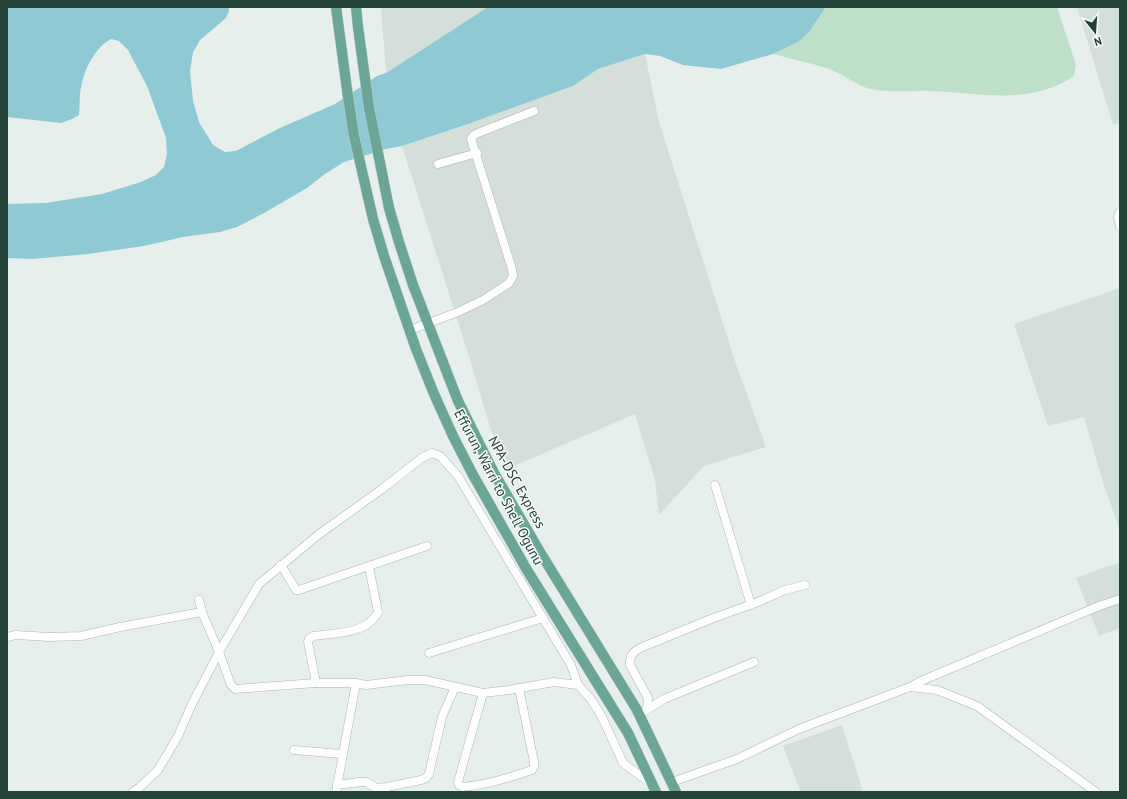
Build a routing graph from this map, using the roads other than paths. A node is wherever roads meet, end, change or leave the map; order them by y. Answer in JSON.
{"nodes":[{"id":1,"x":336,"y":7,"type":"edge"},
{"id":2,"x":356,"y":7,"type":"edge"},
{"id":3,"x":534,"y":111,"type":"dead end"},
{"id":4,"x":476,"y":153,"type":"junction"},
{"id":5,"x":438,"y":164,"type":"dead end"},
{"id":6,"x":1120,"y":212,"type":"edge"},
{"id":7,"x":1120,"y":226,"type":"edge"},
{"id":8,"x":427,"y":323,"type":"junction"},
{"id":9,"x":410,"y":330,"type":"junction"},
{"id":10,"x":715,"y":485,"type":"dead end"},
{"id":11,"x":427,"y":546,"type":"dead end"},
{"id":12,"x":281,"y":565,"type":"junction"},
{"id":13,"x":369,"y":567,"type":"junction"},
{"id":14,"x":805,"y":585,"type":"dead end"},
{"id":15,"x":1120,"y":599,"type":"edge"},
{"id":16,"x":199,"y":600,"type":"dead end"},
{"id":17,"x":751,"y":605,"type":"junction"},
{"id":18,"x":202,"y":612,"type":"junction"},
{"id":19,"x":543,"y":618,"type":"junction"},
{"id":20,"x":7,"y":637,"type":"edge"},
{"id":21,"x":219,"y":652,"type":"junction"},
{"id":22,"x":429,"y":653,"type":"dead end"},
{"id":23,"x":754,"y":662,"type":"dead end"},
{"id":24,"x":316,"y":683,"type":"junction"},
{"id":25,"x":356,"y":683,"type":"junction"},
{"id":26,"x":578,"y":685,"type":"junction"},
{"id":27,"x":455,"y":687,"type":"junction"},
{"id":28,"x":910,"y":687,"type":"junction"},
{"id":29,"x":519,"y":688,"type":"junction"},
{"id":30,"x":483,"y":693,"type":"junction"},
{"id":31,"x":643,"y":712,"type":"junction"},
{"id":32,"x":294,"y":750,"type":"dead end"},
{"id":33,"x":342,"y":754,"type":"junction"},
{"id":34,"x":672,"y":782,"type":"junction"},
{"id":35,"x":654,"y":787,"type":"edge"},
{"id":36,"x":336,"y":788,"type":"edge"},
{"id":37,"x":133,"y":792,"type":"edge"},
{"id":38,"x":676,"y":792,"type":"edge"},
{"id":39,"x":1096,"y":792,"type":"edge"}],
"edges":[{"from":1,"to":9,"type":"main road","name":"Effurun, Warri to Shell Ogunu"},
{"from":2,"to":8,"type":"main road","name":"NPA-DSC Express"},
{"from":3,"to":4,"type":"street"},
{"from":4,"to":5,"type":"street"},
{"from":4,"to":8,"type":"street"},
{"from":6,"to":7,"type":"street"},
{"from":8,"to":9,"type":"street"},
{"from":8,"to":31,"type":"main road","name":"NPA-DSC Express"},
{"from":9,"to":35,"type":"main road","name":"Effurun, Warri to Shell Ogunu"},
{"from":10,"to":17,"type":"street"},
{"from":11,"to":13,"type":"street"},
{"from":12,"to":13,"type":"street"},
{"from":12,"to":19,"type":"street"},
{"from":12,"to":21,"type":"street"},
{"from":13,"to":24,"type":"street"},
{"from":14,"to":17,"type":"street"},
{"from":15,"to":28,"type":"street"},
{"from":16,"to":18,"type":"street"},
{"from":17,"to":31,"type":"street"},
{"from":18,"to":20,"type":"street"},
{"from":18,"to":21,"type":"street"},
{"from":19,"to":22,"type":"street"},
{"from":19,"to":26,"type":"street"},
{"from":21,"to":24,"type":"street"},
{"from":21,"to":37,"type":"street"},
{"from":23,"to":31,"type":"street"},
{"from":24,"to":25,"type":"street"},
{"from":25,"to":27,"type":"street"},
{"from":25,"to":33,"type":"street"},
{"from":26,"to":29,"type":"street"},
{"from":26,"to":35,"type":"street"},
{"from":27,"to":30,"type":"street"},
{"from":27,"to":36,"type":"street"},
{"from":28,"to":34,"type":"street"},
{"from":28,"to":39,"type":"street"},
{"from":29,"to":30,"type":"street"},
{"from":29,"to":30,"type":"street"},
{"from":31,"to":34,"type":"main road","name":"NPA-DSC Express"},
{"from":32,"to":33,"type":"street"},
{"from":33,"to":36,"type":"street"},
{"from":34,"to":38,"type":"main road","name":"NPA-DSC Express"}]}
